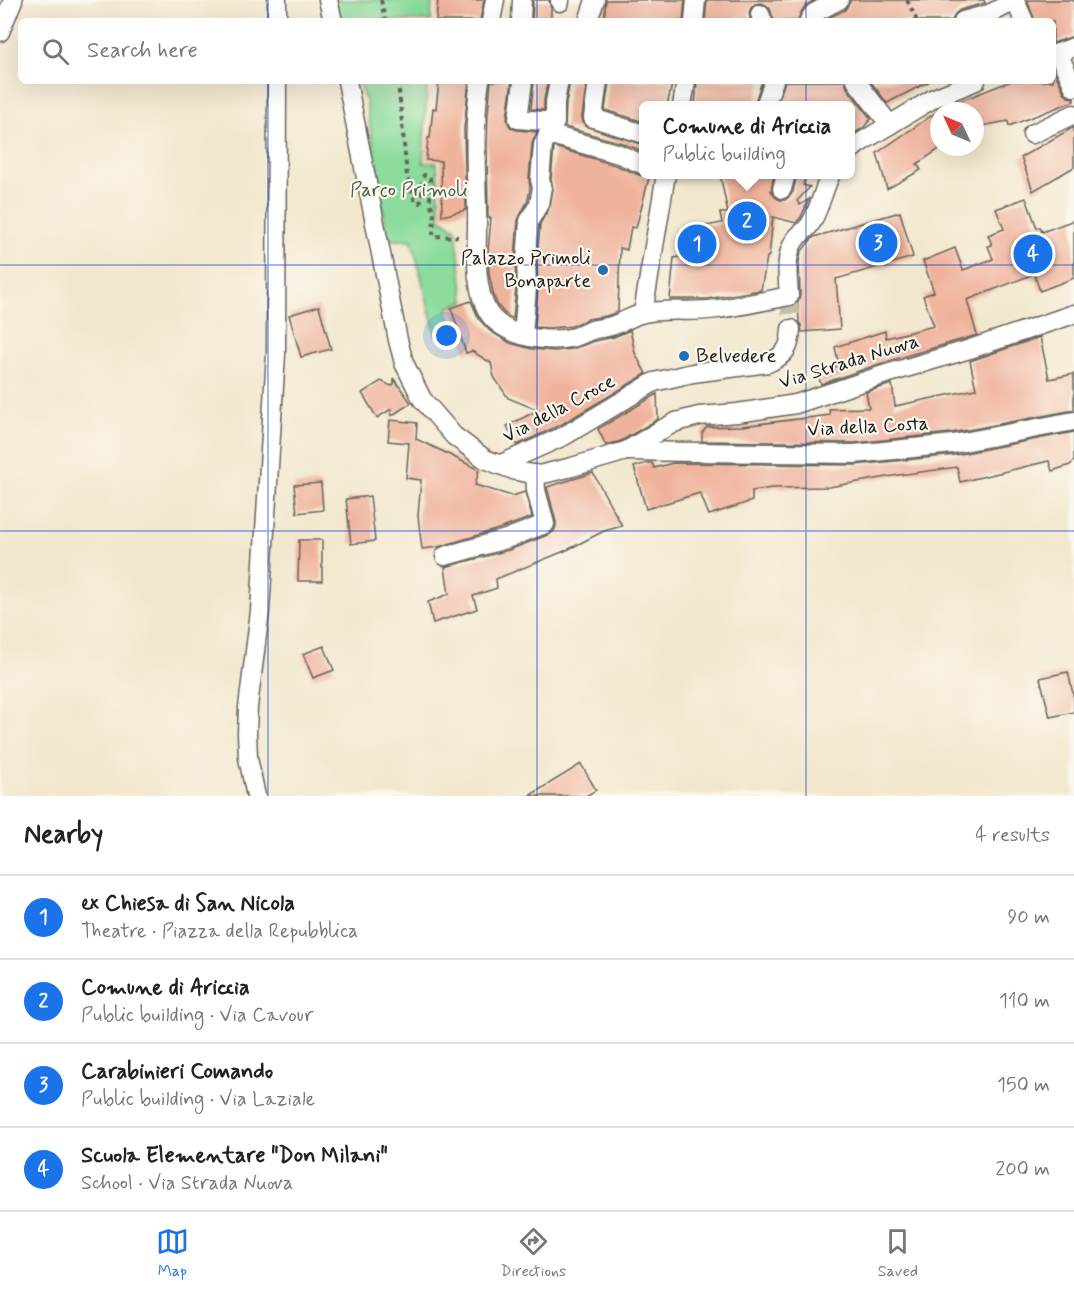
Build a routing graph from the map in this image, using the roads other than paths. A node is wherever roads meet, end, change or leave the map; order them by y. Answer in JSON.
{"nodes":[{"id":1,"x":13,"y":0,"type":"edge"},
{"id":2,"x":278,"y":0,"type":"edge"},
{"id":3,"x":328,"y":0,"type":"edge"},
{"id":4,"x":495,"y":0,"type":"edge"},
{"id":5,"x":522,"y":0,"type":"edge"},
{"id":6,"x":595,"y":0,"type":"edge"},
{"id":7,"x":696,"y":0,"type":"edge"},
{"id":8,"x":839,"y":0,"type":"edge"},
{"id":9,"x":1015,"y":1,"type":"edge"},
{"id":10,"x":277,"y":18,"type":"edge"},
{"id":11,"x":332,"y":18,"type":"edge"},
{"id":12,"x":492,"y":18,"type":"edge"},
{"id":13,"x":521,"y":18,"type":"edge"},
{"id":14,"x":589,"y":18,"type":"edge"},
{"id":15,"x":694,"y":18,"type":"edge"},
{"id":16,"x":810,"y":18,"type":"edge"},
{"id":17,"x":974,"y":18,"type":"edge"},
{"id":18,"x":1023,"y":18,"type":"edge"},
{"id":19,"x":0,"y":32,"type":"edge"},
{"id":20,"x":1062,"y":52,"type":"edge"},
{"id":21,"x":277,"y":84,"type":"edge"},
{"id":22,"x":348,"y":84,"type":"edge"},
{"id":23,"x":480,"y":84,"type":"edge"},
{"id":24,"x":523,"y":84,"type":"edge"},
{"id":25,"x":558,"y":84,"type":"edge"},
{"id":26,"x":598,"y":84,"type":"edge"},
{"id":27,"x":686,"y":84,"type":"edge"},
{"id":28,"x":773,"y":84,"type":"edge"},
{"id":29,"x":858,"y":84,"type":"edge"},
{"id":30,"x":951,"y":86,"type":"edge"},
{"id":31,"x":1074,"y":87,"type":"edge"},
{"id":32,"x":683,"y":101,"type":"edge"},
{"id":33,"x":766,"y":101,"type":"edge"},
{"id":34,"x":1074,"y":114,"type":"edge"},
{"id":35,"x":890,"y":125,"type":"junction"},
{"id":36,"x":551,"y":128,"type":"junction"},
{"id":37,"x":639,"y":132,"type":"edge"},
{"id":38,"x":1032,"y":134,"type":"dead end"},
{"id":39,"x":855,"y":147,"type":"edge"},
{"id":40,"x":639,"y":163,"type":"edge"},
{"id":41,"x":664,"y":179,"type":"edge"},
{"id":42,"x":823,"y":179,"type":"edge"},
{"id":43,"x":643,"y":314,"type":"junction"},
{"id":44,"x":1074,"y":314,"type":"edge"},
{"id":45,"x":791,"y":329,"type":"tunnel mouth"},
{"id":46,"x":523,"y":335,"type":"junction"},
{"id":47,"x":1074,"y":421,"type":"edge"},
{"id":48,"x":626,"y":451,"type":"junction"},
{"id":49,"x":499,"y":465,"type":"junction"},
{"id":50,"x":535,"y":474,"type":"junction"},
{"id":51,"x":445,"y":556,"type":"dead end"},
{"id":52,"x":256,"y":796,"type":"edge"}],
"edges":[{"from":1,"to":19,"type":"street"},
{"from":2,"to":10,"type":"street"},
{"from":3,"to":11,"type":"street"},
{"from":4,"to":12,"type":"street"},
{"from":5,"to":13,"type":"street"},
{"from":6,"to":14,"type":"street"},
{"from":7,"to":15,"type":"street"},
{"from":8,"to":16,"type":"street"},
{"from":9,"to":17,"type":"street"},
{"from":9,"to":18,"type":"street"},
{"from":20,"to":31,"type":"street"},
{"from":21,"to":52,"type":"street"},
{"from":22,"to":49,"type":"street","name":"Via della Croce"},
{"from":23,"to":46,"type":"street"},
{"from":24,"to":36,"type":"street"},
{"from":25,"to":36,"type":"street"},
{"from":26,"to":37,"type":"street"},
{"from":27,"to":32,"type":"street"},
{"from":28,"to":33,"type":"street"},
{"from":29,"to":35,"type":"street"},
{"from":30,"to":35,"type":"street"},
{"from":34,"to":38,"type":"street"},
{"from":35,"to":39,"type":"street"},
{"from":36,"to":40,"type":"street"},
{"from":36,"to":46,"type":"street"},
{"from":41,"to":43,"type":"street"},
{"from":42,"to":43,"type":"street"},
{"from":43,"to":46,"type":"street"},
{"from":44,"to":48,"type":"street","name":"Via Strada Nuova"},
{"from":45,"to":49,"type":"street","name":"Via della Croce"},
{"from":47,"to":48,"type":"street","name":"Via della Costa"},
{"from":48,"to":50,"type":"street","name":"Via Strada Nuova"},
{"from":49,"to":50,"type":"street","name":"Via Strada Nuova"},
{"from":50,"to":51,"type":"street"}]}
